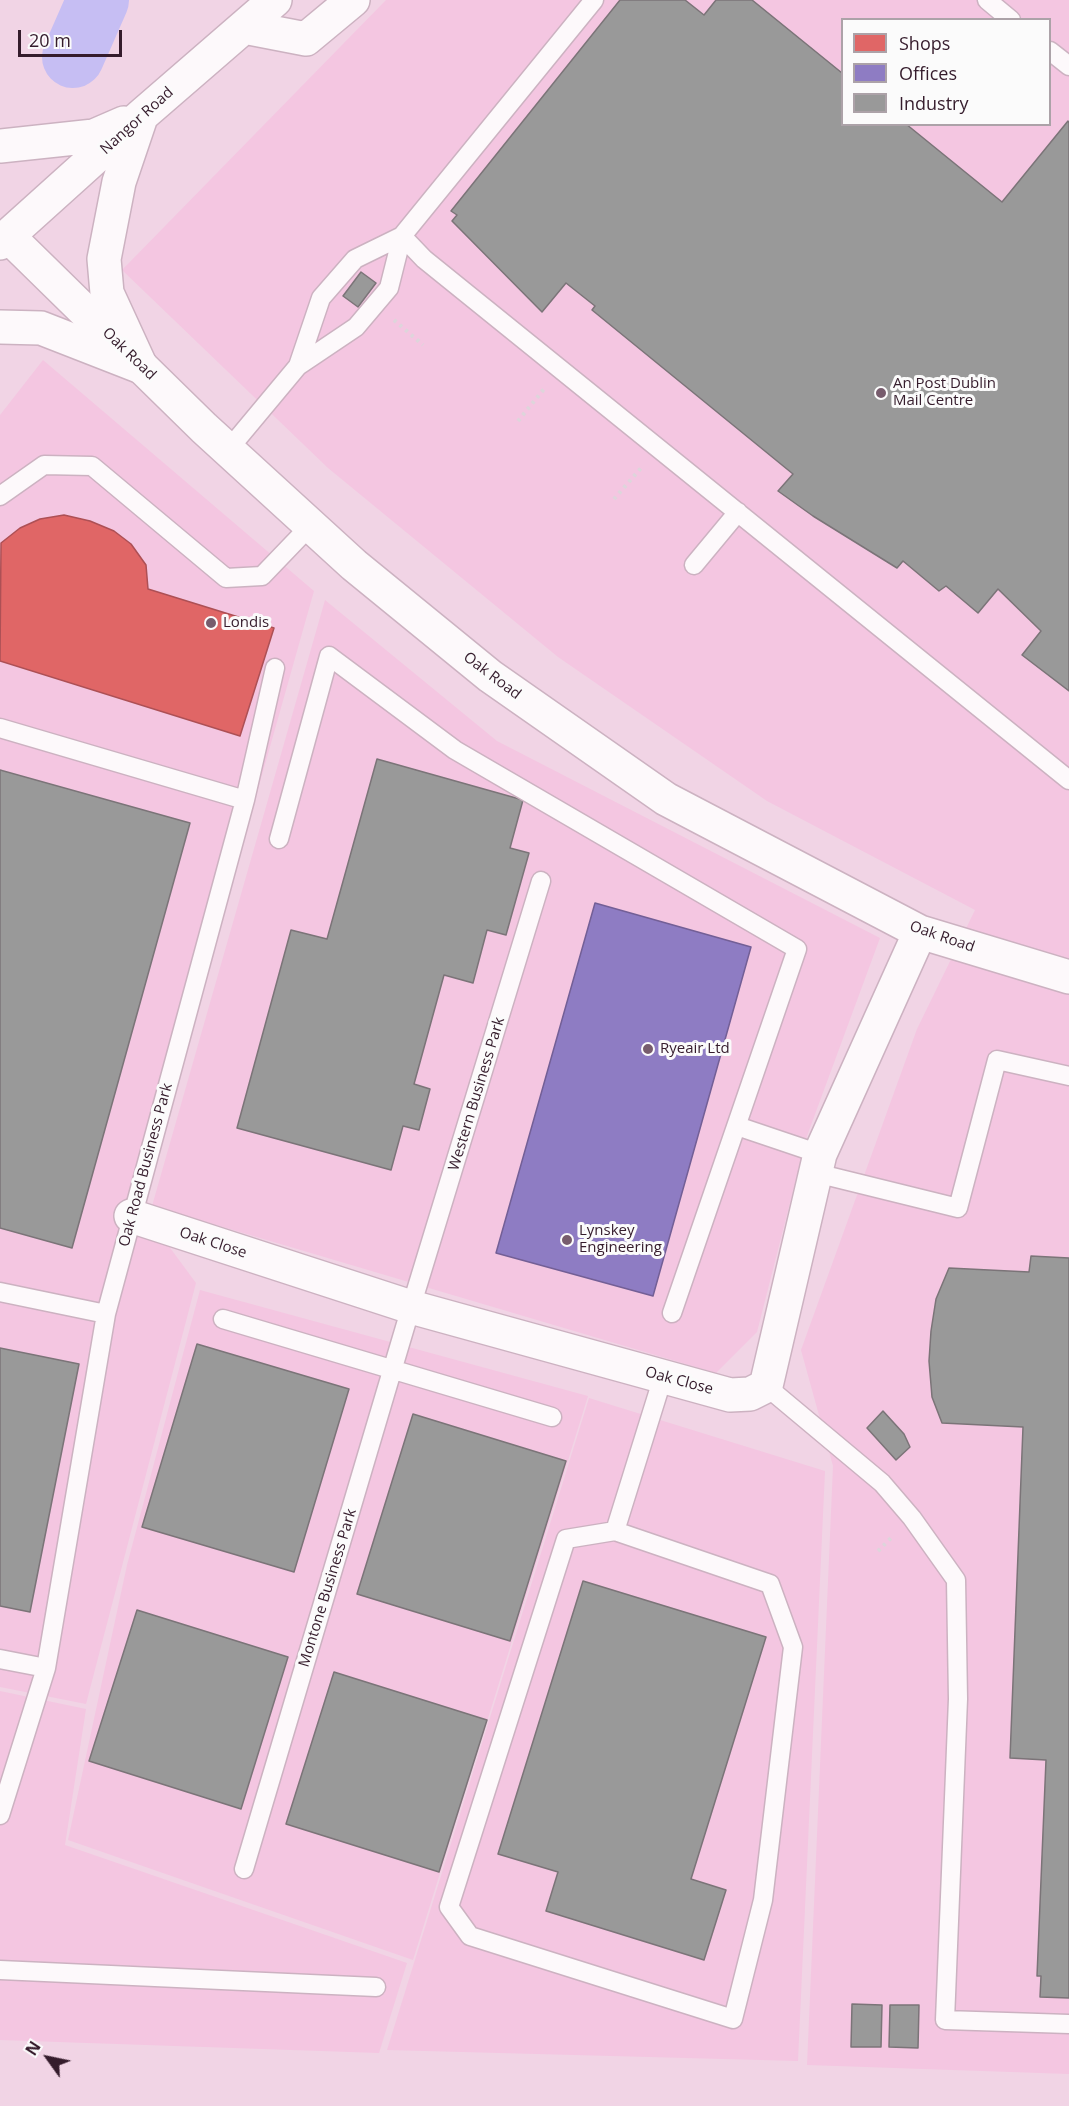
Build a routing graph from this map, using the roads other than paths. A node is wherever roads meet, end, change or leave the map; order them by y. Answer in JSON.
{"nodes":[{"id":1,"x":275,"y":0,"type":"edge"},
{"id":2,"x":353,"y":0,"type":"edge"},
{"id":3,"x":594,"y":0,"type":"edge"},
{"id":4,"x":987,"y":0,"type":"edge"},
{"id":5,"x":1009,"y":18,"type":"edge"},
{"id":6,"x":244,"y":27,"type":"junction"},
{"id":7,"x":1051,"y":52,"type":"edge"},
{"id":8,"x":1069,"y":66,"type":"edge"},
{"id":9,"x":141,"y":116,"type":"junction"},
{"id":10,"x":0,"y":146,"type":"edge"},
{"id":11,"x":402,"y":236,"type":"junction"},
{"id":12,"x":4,"y":240,"type":"edge"},
{"id":13,"x":0,"y":327,"type":"edge"},
{"id":14,"x":298,"y":366,"type":"junction"},
{"id":15,"x":141,"y":367,"type":"junction"},
{"id":16,"x":228,"y":450,"type":"junction"},
{"id":17,"x":0,"y":496,"type":"edge"},
{"id":18,"x":738,"y":512,"type":"junction"},
{"id":19,"x":310,"y":526,"type":"junction"},
{"id":20,"x":694,"y":565,"type":"dead end"},
{"id":21,"x":275,"y":668,"type":"dead end"},
{"id":22,"x":0,"y":728,"type":"edge"},
{"id":23,"x":1069,"y":780,"type":"edge"},
{"id":24,"x":245,"y":800,"type":"junction"},
{"id":25,"x":279,"y":839,"type":"dead end"},
{"id":26,"x":542,"y":881,"type":"dead end"},
{"id":27,"x":920,"y":932,"type":"junction"},
{"id":28,"x":1069,"y":977,"type":"edge"},
{"id":29,"x":1069,"y":1076,"type":"edge"},
{"id":30,"x":737,"y":1125,"type":"junction"},
{"id":31,"x":818,"y":1163,"type":"junction"},
{"id":32,"x":131,"y":1216,"type":"junction"},
{"id":33,"x":0,"y":1292,"type":"edge"},
{"id":34,"x":411,"y":1307,"type":"junction"},
{"id":35,"x":672,"y":1313,"type":"dead end"},
{"id":36,"x":106,"y":1314,"type":"junction"},
{"id":37,"x":223,"y":1319,"type":"dead end"},
{"id":38,"x":393,"y":1369,"type":"junction"},
{"id":39,"x":663,"y":1377,"type":"junction"},
{"id":40,"x":766,"y":1386,"type":"junction"},
{"id":41,"x":552,"y":1417,"type":"dead end"},
{"id":42,"x":615,"y":1531,"type":"junction"},
{"id":43,"x":0,"y":1659,"type":"edge"},
{"id":44,"x":46,"y":1668,"type":"junction"},
{"id":45,"x":0,"y":1815,"type":"edge"},
{"id":46,"x":244,"y":1869,"type":"dead end"},
{"id":47,"x":0,"y":1970,"type":"edge"},
{"id":48,"x":376,"y":1987,"type":"dead end"},
{"id":49,"x":1069,"y":2024,"type":"edge"}],
"edges":[{"from":1,"to":6,"type":"street","name":"Nangor Road"},
{"from":2,"to":6,"type":"street"},
{"from":3,"to":11,"type":"lane"},
{"from":4,"to":5,"type":"lane"},
{"from":6,"to":9,"type":"street","name":"Nangor Road"},
{"from":7,"to":8,"type":"lane"},
{"from":9,"to":10,"type":"street"},
{"from":9,"to":12,"type":"street","name":"Nangor Road"},
{"from":9,"to":15,"type":"street"},
{"from":11,"to":14,"type":"lane"},
{"from":11,"to":14,"type":"lane"},
{"from":11,"to":18,"type":"lane"},
{"from":12,"to":15,"type":"street","name":"Oak Road"},
{"from":13,"to":15,"type":"street"},
{"from":14,"to":16,"type":"lane"},
{"from":15,"to":16,"type":"street","name":"Oak Road"},
{"from":16,"to":19,"type":"street","name":"Oak Road"},
{"from":17,"to":19,"type":"lane"},
{"from":18,"to":20,"type":"lane"},
{"from":18,"to":23,"type":"lane"},
{"from":19,"to":27,"type":"street","name":"Oak Road"},
{"from":21,"to":24,"type":"lane","name":"Oak Road Business Park"},
{"from":22,"to":24,"type":"lane"},
{"from":24,"to":32,"type":"lane","name":"Oak Road Business Park"},
{"from":25,"to":30,"type":"lane"},
{"from":26,"to":34,"type":"lane","name":"Western Business Park"},
{"from":27,"to":28,"type":"street","name":"Oak Road"},
{"from":27,"to":31,"type":"street"},
{"from":29,"to":31,"type":"lane"},
{"from":30,"to":31,"type":"lane"},
{"from":30,"to":35,"type":"lane"},
{"from":31,"to":40,"type":"street"},
{"from":32,"to":34,"type":"street","name":"Oak Close"},
{"from":32,"to":36,"type":"lane","name":"Oak Road Business Park"},
{"from":33,"to":36,"type":"lane"},
{"from":34,"to":38,"type":"lane","name":"Montone Business Park"},
{"from":34,"to":39,"type":"street","name":"Oak Close"},
{"from":36,"to":44,"type":"lane","name":"Oak Road Business Park"},
{"from":37,"to":38,"type":"lane"},
{"from":38,"to":41,"type":"lane"},
{"from":38,"to":46,"type":"lane","name":"Montone Business Park"},
{"from":39,"to":40,"type":"street","name":"Oak Close"},
{"from":39,"to":42,"type":"lane"},
{"from":40,"to":49,"type":"lane"},
{"from":42,"to":42,"type":"lane"},
{"from":43,"to":44,"type":"lane"},
{"from":44,"to":45,"type":"lane","name":"Oak Road Business Park"},
{"from":47,"to":48,"type":"lane"}]}
